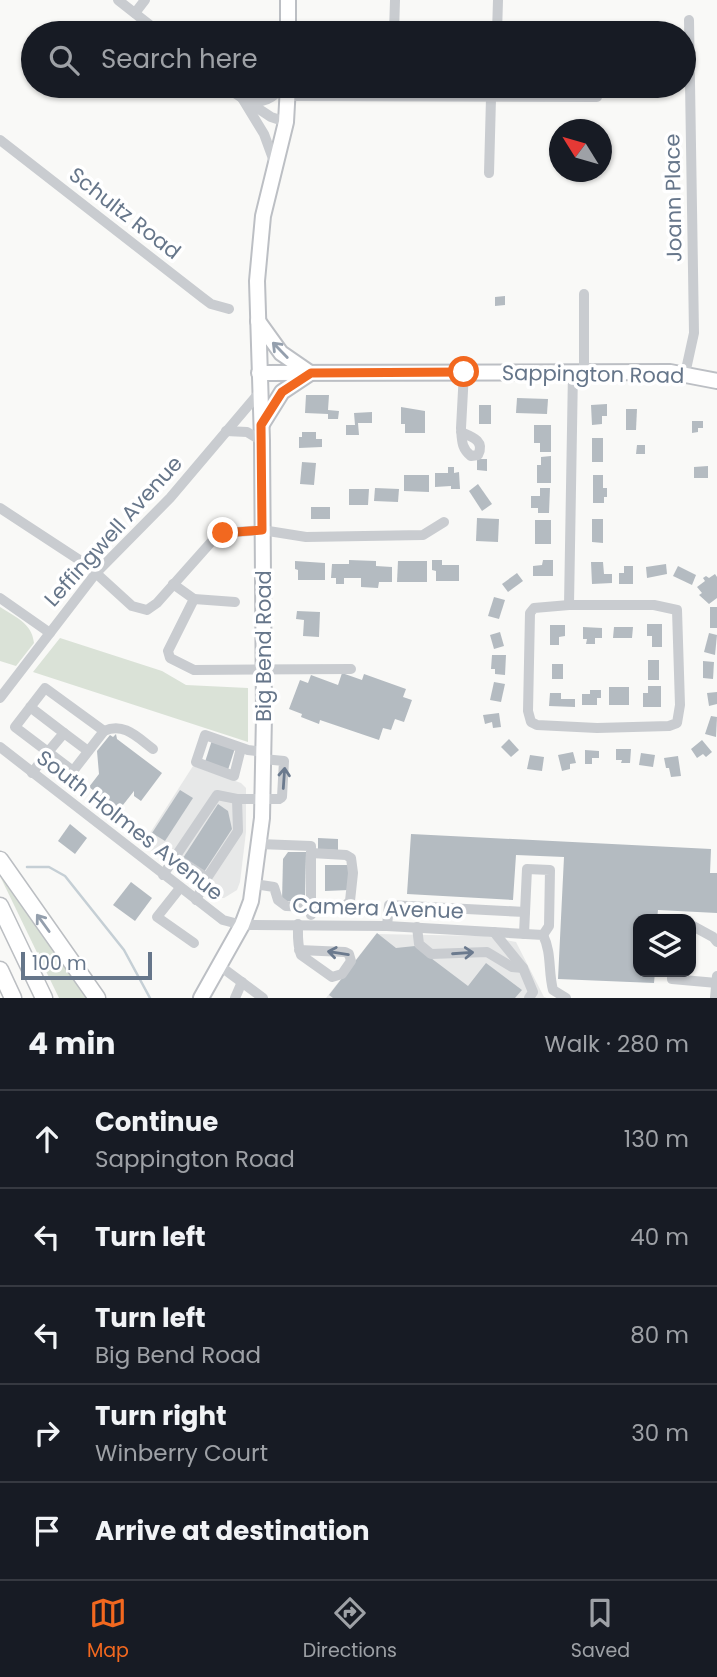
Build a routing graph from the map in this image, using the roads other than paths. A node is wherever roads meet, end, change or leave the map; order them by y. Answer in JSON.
{"nodes":[{"id":1,"x":118,"y":0,"type":"edge"},
{"id":2,"x":145,"y":0,"type":"edge"},
{"id":3,"x":288,"y":0,"type":"edge"},
{"id":4,"x":395,"y":0,"type":"edge"},
{"id":5,"x":498,"y":0,"type":"edge"},
{"id":6,"x":135,"y":13,"type":"junction"},
{"id":7,"x":145,"y":21,"type":"edge"},
{"id":8,"x":288,"y":21,"type":"edge"},
{"id":9,"x":394,"y":21,"type":"edge"},
{"id":10,"x":497,"y":21,"type":"edge"},
{"id":11,"x":267,"y":98,"type":"edge"},
{"id":12,"x":285,"y":98,"type":"edge"},
{"id":13,"x":491,"y":98,"type":"edge"},
{"id":14,"x":690,"y":98,"type":"edge"},
{"id":15,"x":242,"y":99,"type":"junction"},
{"id":16,"x":286,"y":122,"type":"junction"},
{"id":17,"x":0,"y":140,"type":"edge"},
{"id":18,"x":276,"y":167,"type":"junction"},
{"id":19,"x":489,"y":173,"type":"dead end"},
{"id":20,"x":583,"y":294,"type":"dead end"},
{"id":21,"x":229,"y":309,"type":"dead end"},
{"id":22,"x":257,"y":319,"type":"junction"},
{"id":23,"x":578,"y":371,"type":"junction"},
{"id":24,"x":464,"y":372,"type":"junction"},
{"id":25,"x":259,"y":373,"type":"junction"},
{"id":26,"x":311,"y":373,"type":"junction"},
{"id":27,"x":685,"y":374,"type":"junction"},
{"id":28,"x":717,"y":381,"type":"edge"},
{"id":29,"x":259,"y":393,"type":"junction"},
{"id":30,"x":261,"y":425,"type":"junction"},
{"id":31,"x":226,"y":431,"type":"junction"},
{"id":32,"x":461,"y":432,"type":"dead end"},
{"id":33,"x":262,"y":441,"type":"junction"},
{"id":34,"x":0,"y":508,"type":"edge"},
{"id":35,"x":444,"y":522,"type":"dead end"},
{"id":36,"x":262,"y":530,"type":"junction"},
{"id":37,"x":96,"y":573,"type":"junction"},
{"id":38,"x":173,"y":584,"type":"junction"},
{"id":39,"x":194,"y":599,"type":"junction"},
{"id":40,"x":1,"y":600,"type":"edge"},
{"id":41,"x":235,"y":602,"type":"dead end"},
{"id":42,"x":569,"y":605,"type":"junction"},
{"id":43,"x":50,"y":633,"type":"junction"},
{"id":44,"x":351,"y":668,"type":"dead end"},
{"id":45,"x":264,"y":671,"type":"junction"},
{"id":46,"x":0,"y":698,"type":"edge"},
{"id":47,"x":30,"y":707,"type":"junction"},
{"id":48,"x":104,"y":731,"type":"junction"},
{"id":49,"x":64,"y":733,"type":"junction"},
{"id":50,"x":0,"y":747,"type":"edge"},
{"id":51,"x":241,"y":748,"type":"junction"},
{"id":52,"x":153,"y":749,"type":"dead end"},
{"id":53,"x":88,"y":751,"type":"junction"},
{"id":54,"x":48,"y":752,"type":"junction"},
{"id":55,"x":263,"y":755,"type":"junction"},
{"id":56,"x":32,"y":773,"type":"junction"},
{"id":57,"x":237,"y":799,"type":"junction"},
{"id":58,"x":263,"y":800,"type":"junction"},
{"id":59,"x":259,"y":844,"type":"junction"},
{"id":60,"x":311,"y":853,"type":"junction"},
{"id":61,"x":176,"y":858,"type":"junction"},
{"id":62,"x":0,"y":860,"type":"edge"},
{"id":63,"x":163,"y":875,"type":"junction"},
{"id":64,"x":207,"y":878,"type":"junction"},
{"id":65,"x":254,"y":884,"type":"junction"},
{"id":66,"x":180,"y":888,"type":"junction"},
{"id":67,"x":196,"y":900,"type":"junction"},
{"id":68,"x":0,"y":906,"type":"edge"},
{"id":69,"x":311,"y":908,"type":"junction"},
{"id":70,"x":525,"y":912,"type":"junction"},
{"id":71,"x":298,"y":924,"type":"junction"},
{"id":72,"x":242,"y":925,"type":"junction"},
{"id":73,"x":311,"y":925,"type":"junction"},
{"id":74,"x":387,"y":926,"type":"junction"},
{"id":75,"x":417,"y":928,"type":"junction"},
{"id":76,"x":696,"y":928,"type":"edge"},
{"id":77,"x":494,"y":932,"type":"junction"},
{"id":78,"x":519,"y":933,"type":"junction"},
{"id":79,"x":543,"y":935,"type":"junction"},
{"id":80,"x":717,"y":942,"type":"edge"},
{"id":81,"x":194,"y":943,"type":"dead end"},
{"id":82,"x":299,"y":950,"type":"dead end"},
{"id":83,"x":220,"y":966,"type":"junction"},
{"id":84,"x":523,"y":968,"type":"junction"},
{"id":85,"x":0,"y":970,"type":"edge"},
{"id":86,"x":717,"y":976,"type":"edge"},
{"id":87,"x":671,"y":977,"type":"edge"},
{"id":88,"x":242,"y":982,"type":"junction"},
{"id":89,"x":716,"y":983,"type":"edge"},
{"id":90,"x":201,"y":994,"type":"edge"},
{"id":91,"x":13,"y":998,"type":"edge"},
{"id":92,"x":44,"y":998,"type":"edge"},
{"id":93,"x":97,"y":998,"type":"edge"},
{"id":94,"x":235,"y":998,"type":"edge"},
{"id":95,"x":263,"y":998,"type":"edge"},
{"id":96,"x":529,"y":998,"type":"edge"},
{"id":97,"x":566,"y":998,"type":"edge"},
{"id":98,"x":715,"y":998,"type":"edge"}],
"edges":[{"from":1,"to":6,"type":"street"},
{"from":2,"to":6,"type":"street"},
{"from":3,"to":8,"type":"main road"},
{"from":4,"to":9,"type":"street"},
{"from":5,"to":10,"type":"street"},
{"from":6,"to":7,"type":"street"},
{"from":11,"to":15,"type":"street"},
{"from":12,"to":16,"type":"main road","name":"Big Bend Road"},
{"from":13,"to":19,"type":"street"},
{"from":14,"to":27,"type":"street","name":"Joann Place"},
{"from":15,"to":16,"type":"street"},
{"from":15,"to":18,"type":"street"},
{"from":16,"to":18,"type":"main road","name":"Big Bend Road"},
{"from":17,"to":21,"type":"street","name":"Schultz Road"},
{"from":18,"to":22,"type":"main road","name":"Big Bend Road"},
{"from":20,"to":23,"type":"street"},
{"from":22,"to":25,"type":"main road","name":"Big Bend Road"},
{"from":26,"to":22,"type":"main road","one_way":true},
{"from":23,"to":24,"type":"main road","name":"Sappington Road"},
{"from":23,"to":27,"type":"main road","name":"Sappington Road"},
{"from":23,"to":42,"type":"street"},
{"from":24,"to":26,"type":"main road","name":"Sappington Road"},
{"from":24,"to":32,"type":"street"},
{"from":25,"to":26,"type":"main road","name":"Sappington Road"},
{"from":25,"to":29,"type":"main road","name":"Big Bend Road"},
{"from":26,"to":30,"type":"main road"},
{"from":27,"to":28,"type":"main road","name":"Sappington Road"},
{"from":29,"to":30,"type":"main road","name":"Big Bend Road"},
{"from":29,"to":31,"type":"street","name":"Leffingwell Avenue"},
{"from":30,"to":33,"type":"main road","name":"Big Bend Road"},
{"from":31,"to":33,"type":"street"},
{"from":31,"to":37,"type":"street","name":"Leffingwell Avenue"},
{"from":33,"to":36,"type":"main road","name":"Big Bend Road"},
{"from":34,"to":37,"type":"street"},
{"from":35,"to":36,"type":"street"},
{"from":36,"to":38,"type":"street"},
{"from":36,"to":45,"type":"main road","name":"Big Bend Road"},
{"from":37,"to":38,"type":"street"},
{"from":37,"to":43,"type":"street","name":"Leffingwell Avenue"},
{"from":38,"to":39,"type":"street"},
{"from":39,"to":41,"type":"street"},
{"from":39,"to":45,"type":"street"},
{"from":40,"to":43,"type":"street"},
{"from":42,"to":42,"type":"street"},
{"from":43,"to":46,"type":"street","name":"Leffingwell Avenue"},
{"from":44,"to":45,"type":"street"},
{"from":45,"to":55,"type":"main road","name":"Big Bend Road"},
{"from":47,"to":48,"type":"street"},
{"from":47,"to":49,"type":"street"},
{"from":47,"to":54,"type":"street"},
{"from":48,"to":52,"type":"street"},
{"from":48,"to":53,"type":"street"},
{"from":49,"to":53,"type":"street"},
{"from":49,"to":54,"type":"street"},
{"from":50,"to":56,"type":"street","name":"South Holmes Avenue"},
{"from":51,"to":51,"type":"street"},
{"from":51,"to":55,"type":"street"},
{"from":53,"to":54,"type":"street"},
{"from":54,"to":56,"type":"street"},
{"from":55,"to":58,"type":"main road","name":"Big Bend Road"},
{"from":58,"to":55,"type":"street","one_way":true},
{"from":56,"to":63,"type":"street","name":"South Holmes Avenue"},
{"from":57,"to":58,"type":"street"},
{"from":57,"to":61,"type":"street"},
{"from":57,"to":64,"type":"street"},
{"from":58,"to":59,"type":"main road","name":"Big Bend Road"},
{"from":59,"to":60,"type":"street"},
{"from":59,"to":65,"type":"main road","name":"Big Bend Road"},
{"from":60,"to":69,"type":"street"},
{"from":60,"to":69,"type":"street"},
{"from":61,"to":63,"type":"street"},
{"from":61,"to":64,"type":"street"},
{"from":93,"to":62,"type":"highway","one_way":true},
{"from":63,"to":66,"type":"street","name":"South Holmes Avenue"},
{"from":64,"to":67,"type":"street"},
{"from":65,"to":69,"type":"street"},
{"from":65,"to":72,"type":"main road","name":"Big Bend Road"},
{"from":66,"to":67,"type":"street","name":"South Holmes Avenue"},
{"from":66,"to":81,"type":"street"},
{"from":67,"to":72,"type":"street","name":"South Holmes Avenue"},
{"from":68,"to":92,"type":"highway"},
{"from":69,"to":73,"type":"street"},
{"from":70,"to":74,"type":"street"},
{"from":70,"to":78,"type":"street"},
{"from":70,"to":79,"type":"street"},
{"from":71,"to":72,"type":"street","name":"Camera Avenue"},
{"from":71,"to":73,"type":"street","name":"Camera Avenue"},
{"from":71,"to":82,"type":"street"},
{"from":72,"to":83,"type":"main road","name":"Big Bend Road"},
{"from":73,"to":74,"type":"street","name":"Camera Avenue"},
{"from":74,"to":75,"type":"street","name":"Camera Avenue"},
{"from":75,"to":77,"type":"street","name":"Camera Avenue"},
{"from":75,"to":84,"type":"street","one_way":true},
{"from":76,"to":80,"type":"street"},
{"from":77,"to":78,"type":"street","name":"Camera Avenue"},
{"from":77,"to":84,"type":"street"},
{"from":78,"to":79,"type":"street","name":"Camera Avenue"},
{"from":79,"to":97,"type":"street"},
{"from":83,"to":88,"type":"street"},
{"from":83,"to":90,"type":"main road","name":"Big Bend Road"},
{"from":84,"to":96,"type":"street"},
{"from":85,"to":91,"type":"highway"},
{"from":86,"to":89,"type":"street"},
{"from":87,"to":89,"type":"street"},
{"from":88,"to":94,"type":"street"},
{"from":88,"to":95,"type":"street"},
{"from":89,"to":98,"type":"street"}]}
